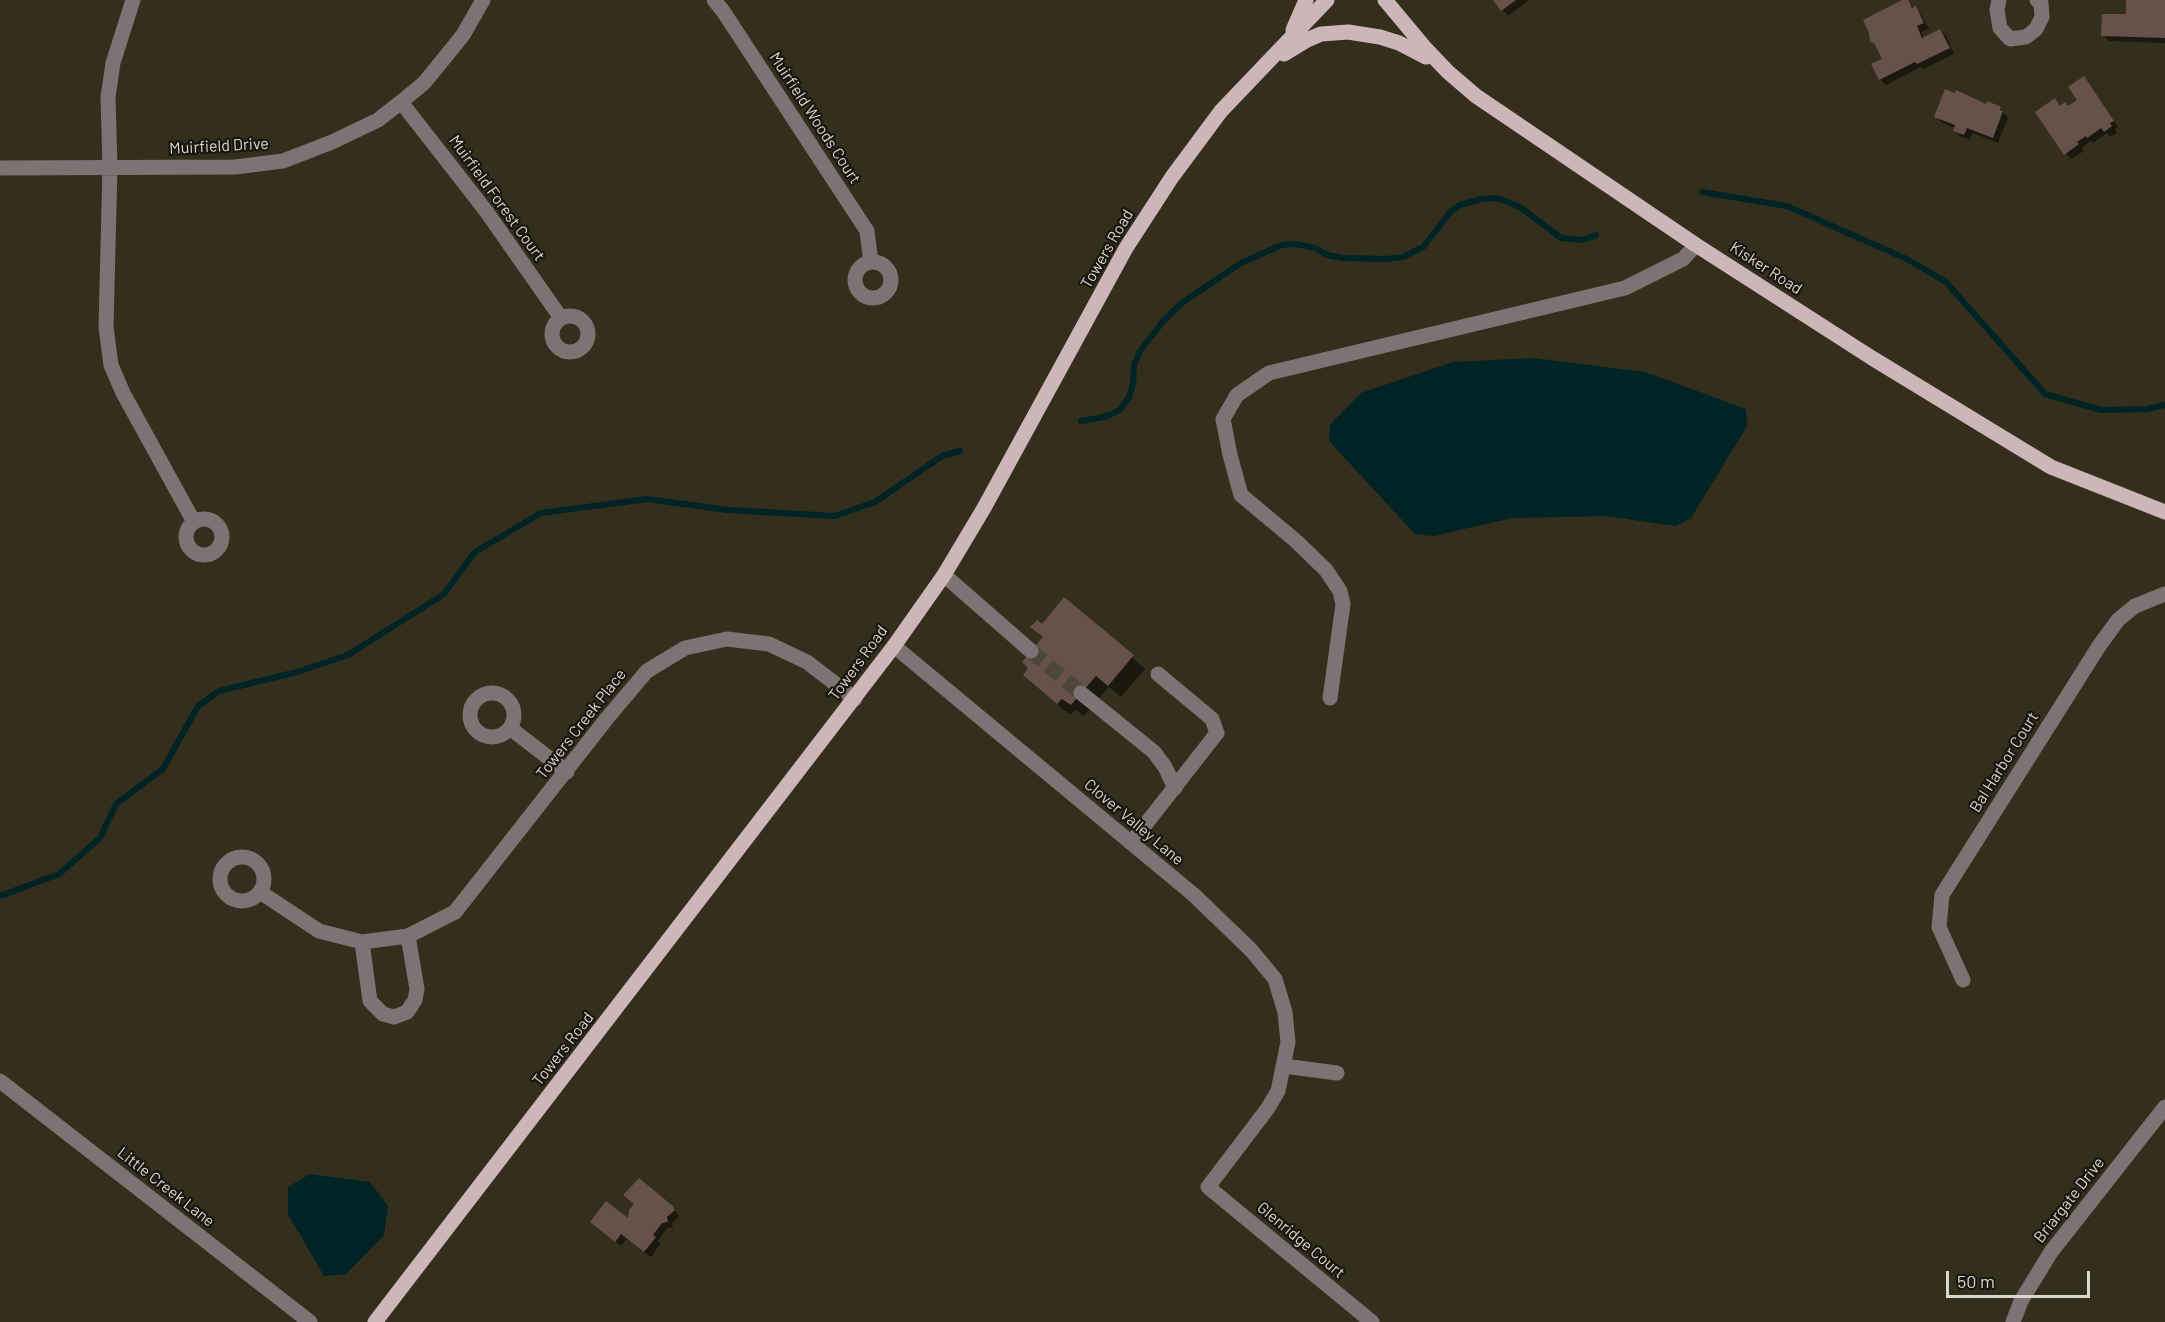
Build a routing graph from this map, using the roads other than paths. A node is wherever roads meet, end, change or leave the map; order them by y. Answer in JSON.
{"nodes":[{"id":1,"x":133,"y":0,"type":"edge"},
{"id":2,"x":483,"y":0,"type":"edge"},
{"id":3,"x":714,"y":0,"type":"edge"},
{"id":4,"x":1306,"y":0,"type":"edge"},
{"id":5,"x":1327,"y":0,"type":"edge"},
{"id":6,"x":1385,"y":0,"type":"edge"},
{"id":7,"x":1999,"y":0,"type":"edge"},
{"id":8,"x":2037,"y":0,"type":"edge"},
{"id":9,"x":1285,"y":45,"type":"junction"},
{"id":10,"x":1448,"y":72,"type":"junction"},
{"id":11,"x":1255,"y":76,"type":"junction"},
{"id":12,"x":401,"y":102,"type":"junction"},
{"id":13,"x":110,"y":167,"type":"junction"},
{"id":14,"x":0,"y":168,"type":"edge"},
{"id":15,"x":1695,"y":245,"type":"junction"},
{"id":16,"x":871,"y":262,"type":"dead end"},
{"id":17,"x":561,"y":318,"type":"dead end"},
{"id":18,"x":2165,"y":512,"type":"edge"},
{"id":19,"x":194,"y":522,"type":"dead end"},
{"id":20,"x":944,"y":575,"type":"junction"},
{"id":21,"x":2165,"y":594,"type":"edge"},
{"id":22,"x":894,"y":646,"type":"junction"},
{"id":23,"x":1031,"y":651,"type":"tunnel mouth"},
{"id":24,"x":1158,"y":674,"type":"dead end"},
{"id":25,"x":1081,"y":693,"type":"tunnel mouth"},
{"id":26,"x":1330,"y":698,"type":"dead end"},
{"id":27,"x":855,"y":699,"type":"junction"},
{"id":28,"x":510,"y":728,"type":"dead end"},
{"id":29,"x":567,"y":772,"type":"junction"},
{"id":30,"x":1175,"y":788,"type":"junction"},
{"id":31,"x":1131,"y":843,"type":"junction"},
{"id":32,"x":260,"y":892,"type":"dead end"},
{"id":33,"x":408,"y":936,"type":"junction"},
{"id":34,"x":362,"y":942,"type":"junction"},
{"id":35,"x":1963,"y":980,"type":"dead end"},
{"id":36,"x":1284,"y":1066,"type":"junction"},
{"id":37,"x":1337,"y":1073,"type":"dead end"},
{"id":38,"x":0,"y":1081,"type":"edge"},
{"id":39,"x":2165,"y":1107,"type":"edge"},
{"id":40,"x":1208,"y":1186,"type":"joint"},
{"id":41,"x":310,"y":1322,"type":"edge"},
{"id":42,"x":375,"y":1322,"type":"edge"},
{"id":43,"x":1372,"y":1322,"type":"edge"},
{"id":44,"x":2013,"y":1322,"type":"edge"}],
"edges":[{"from":1,"to":13,"type":"street"},
{"from":2,"to":12,"type":"street","name":"Muirfield Drive"},
{"from":3,"to":16,"type":"street","name":"Muirfield Woods Court"},
{"from":4,"to":9,"type":"main road"},
{"from":5,"to":9,"type":"main road","name":"Towers Road"},
{"from":6,"to":10,"type":"main road","name":"Kisker Road"},
{"from":7,"to":8,"type":"street"},
{"from":9,"to":11,"type":"main road","name":"Towers Road"},
{"from":10,"to":11,"type":"main road"},
{"from":10,"to":15,"type":"main road","name":"Kisker Road"},
{"from":11,"to":20,"type":"main road","name":"Towers Road"},
{"from":12,"to":13,"type":"street","name":"Muirfield Drive"},
{"from":12,"to":17,"type":"street","name":"Muirfield Forest Court"},
{"from":13,"to":14,"type":"street","name":"Muirfield Drive"},
{"from":13,"to":19,"type":"street"},
{"from":15,"to":18,"type":"main road","name":"Kisker Road"},
{"from":15,"to":26,"type":"street"},
{"from":20,"to":22,"type":"main road","name":"Towers Road"},
{"from":20,"to":23,"type":"street"},
{"from":21,"to":35,"type":"street","name":"Bal Harbor Court"},
{"from":22,"to":27,"type":"main road","name":"Towers Road"},
{"from":22,"to":31,"type":"street","name":"Clover Valley Lane"},
{"from":24,"to":30,"type":"street"},
{"from":25,"to":30,"type":"street"},
{"from":27,"to":29,"type":"street","name":"Towers Creek Place"},
{"from":27,"to":42,"type":"main road","name":"Towers Road"},
{"from":28,"to":29,"type":"street"},
{"from":29,"to":33,"type":"street","name":"Towers Creek Place"},
{"from":30,"to":31,"type":"street"},
{"from":31,"to":36,"type":"street","name":"Clover Valley Lane"},
{"from":32,"to":34,"type":"street","name":"Towers Creek Place"},
{"from":33,"to":34,"type":"street","name":"Towers Creek Place"},
{"from":33,"to":34,"type":"street"},
{"from":36,"to":37,"type":"street"},
{"from":36,"to":40,"type":"street","name":"Clover Valley Lane"},
{"from":38,"to":41,"type":"street","name":"Little Creek Lane"},
{"from":39,"to":44,"type":"street","name":"Briargate Drive"},
{"from":40,"to":43,"type":"street","name":"Glenridge Court"}]}
